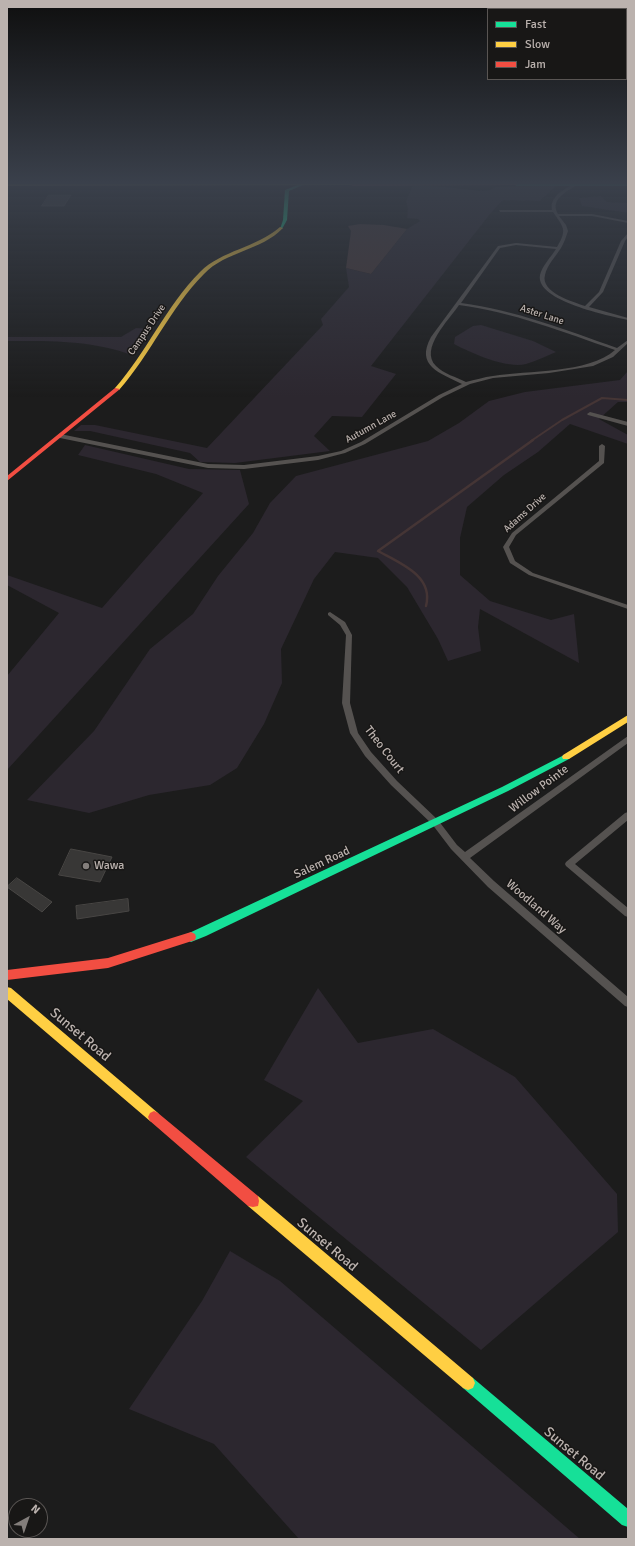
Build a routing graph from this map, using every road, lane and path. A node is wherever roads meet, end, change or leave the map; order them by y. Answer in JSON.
{"nodes":[{"id":1,"x":236,"y":253,"type":"edge"},
{"id":2,"x":495,"y":253,"type":"edge"},
{"id":3,"x":555,"y":253,"type":"edge"},
{"id":4,"x":617,"y":253,"type":"edge"},
{"id":5,"x":458,"y":304,"type":"junction"},
{"id":6,"x":587,"y":307,"type":"junction"},
{"id":7,"x":628,"y":318,"type":"edge"},
{"id":8,"x":628,"y":341,"type":"edge"},
{"id":9,"x":618,"y":350,"type":"junction"},
{"id":10,"x":466,"y":384,"type":"junction"},
{"id":11,"x":590,"y":414,"type":"dead end"},
{"id":12,"x":628,"y":424,"type":"edge"},
{"id":13,"x":60,"y":436,"type":"junction"},
{"id":14,"x":602,"y":446,"type":"dead end"},
{"id":15,"x":7,"y":479,"type":"edge"},
{"id":16,"x":628,"y":607,"type":"edge"},
{"id":17,"x":330,"y":614,"type":"dead end"},
{"id":18,"x":628,"y":718,"type":"edge"},
{"id":19,"x":628,"y":739,"type":"edge"},
{"id":20,"x":628,"y":815,"type":"edge"},
{"id":21,"x":435,"y":822,"type":"junction"},
{"id":22,"x":465,"y":858,"type":"junction"},
{"id":23,"x":628,"y":913,"type":"edge"},
{"id":24,"x":7,"y":975,"type":"edge"},
{"id":25,"x":7,"y":992,"type":"edge"},
{"id":26,"x":628,"y":1003,"type":"edge"},
{"id":27,"x":628,"y":1519,"type":"edge"}],
"edges":[{"from":1,"to":13,"type":"main road","name":"Campus Drive"},
{"from":2,"to":5,"type":"street"},
{"from":3,"to":6,"type":"street"},
{"from":4,"to":6,"type":"street"},
{"from":5,"to":9,"type":"street","name":"Aster Lane"},
{"from":5,"to":10,"type":"street"},
{"from":6,"to":7,"type":"street"},
{"from":8,"to":9,"type":"street","name":"Autumn Lane"},
{"from":9,"to":10,"type":"street","name":"Autumn Lane"},
{"from":10,"to":13,"type":"street","name":"Autumn Lane"},
{"from":11,"to":12,"type":"street"},
{"from":13,"to":15,"type":"main road","name":"Campus Drive"},
{"from":14,"to":16,"type":"street","name":"Adams Drive"},
{"from":17,"to":21,"type":"street","name":"Theo Court"},
{"from":18,"to":21,"type":"main road","name":"Salem Road"},
{"from":19,"to":22,"type":"street","name":"Willow Pointe"},
{"from":20,"to":23,"type":"street"},
{"from":21,"to":22,"type":"street","name":"Woodland Way"},
{"from":21,"to":24,"type":"main road","name":"Salem Road"},
{"from":22,"to":26,"type":"street","name":"Woodland Way"},
{"from":25,"to":27,"type":"main road","name":"Sunset Road"}]}
